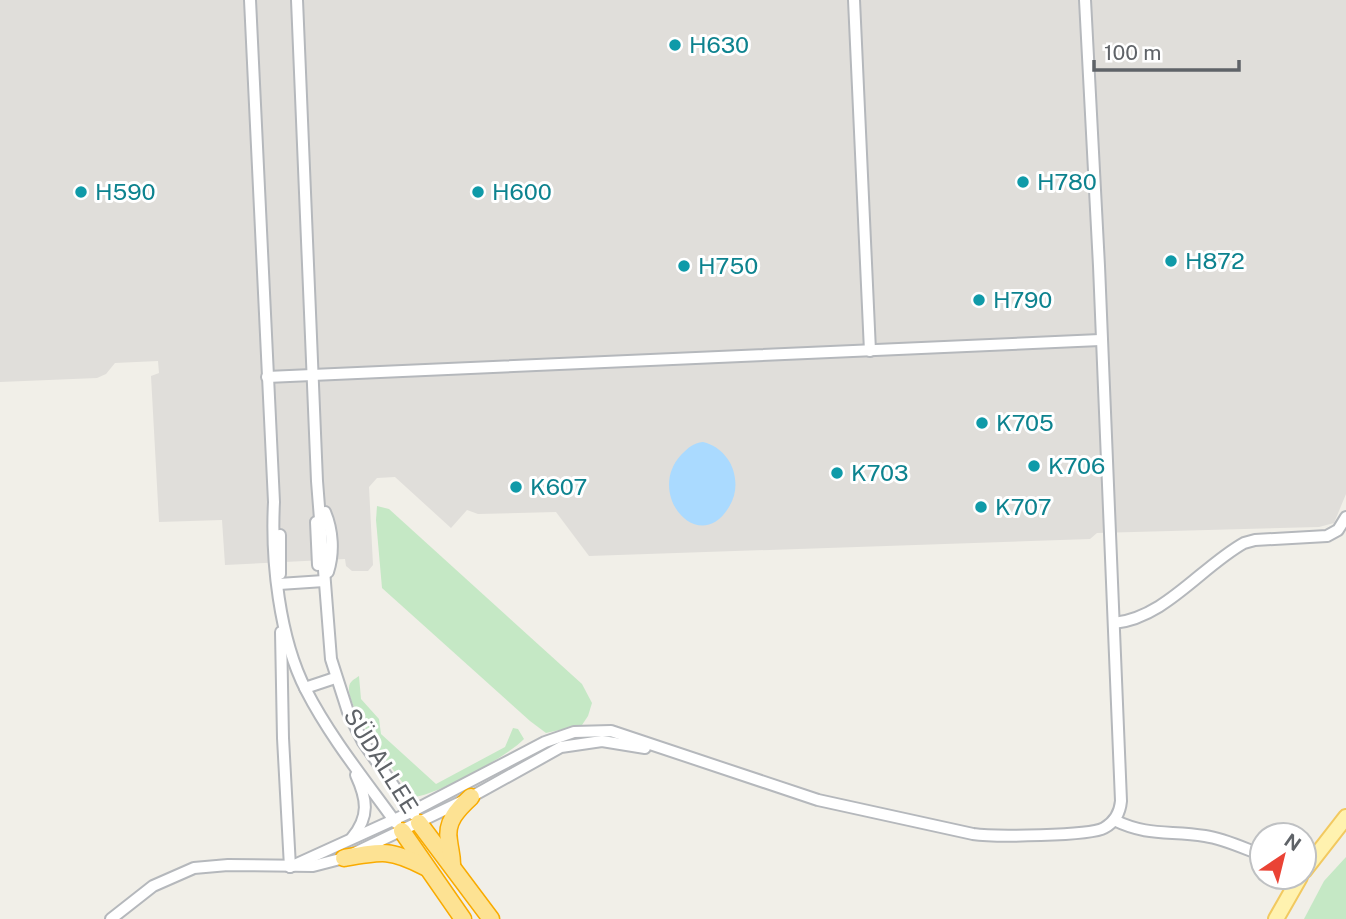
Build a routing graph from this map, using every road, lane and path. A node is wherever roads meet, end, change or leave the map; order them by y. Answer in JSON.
{"nodes":[{"id":1,"x":250,"y":0,"type":"edge"},
{"id":2,"x":297,"y":0,"type":"edge"},
{"id":3,"x":854,"y":0,"type":"edge"},
{"id":4,"x":1085,"y":0,"type":"edge"},
{"id":5,"x":1100,"y":340,"type":"junction"},
{"id":6,"x":870,"y":351,"type":"junction"},
{"id":7,"x":314,"y":376,"type":"junction"},
{"id":8,"x":268,"y":377,"type":"junction"},
{"id":9,"x":1346,"y":517,"type":"edge"},
{"id":10,"x":324,"y":581,"type":"junction"},
{"id":11,"x":279,"y":584,"type":"junction"},
{"id":12,"x":281,"y":608,"type":"junction"},
{"id":13,"x":1114,"y":623,"type":"junction"},
{"id":14,"x":335,"y":678,"type":"junction"},
{"id":15,"x":305,"y":688,"type":"junction"},
{"id":16,"x":363,"y":742,"type":"junction"},
{"id":17,"x":347,"y":754,"type":"junction"},
{"id":18,"x":682,"y":757,"type":"junction"},
{"id":19,"x":471,"y":797,"type":"junction"},
{"id":20,"x":415,"y":817,"type":"junction"},
{"id":21,"x":1346,"y":817,"type":"edge"},
{"id":22,"x":1114,"y":820,"type":"junction"},
{"id":23,"x":397,"y":825,"type":"junction"},
{"id":24,"x":349,"y":841,"type":"junction"},
{"id":25,"x":1248,"y":850,"type":"edge"},
{"id":26,"x":1318,"y":850,"type":"edge"},
{"id":27,"x":344,"y":858,"type":"junction"},
{"id":28,"x":290,"y":867,"type":"junction"},
{"id":29,"x":452,"y":867,"type":"junction"},
{"id":30,"x":429,"y":869,"type":"junction"},
{"id":31,"x":1287,"y":891,"type":"edge"},
{"id":32,"x":111,"y":919,"type":"edge"},
{"id":33,"x":463,"y":919,"type":"edge"},
{"id":34,"x":491,"y":919,"type":"edge"},
{"id":35,"x":1276,"y":919,"type":"edge"}],
"edges":[{"from":1,"to":8,"type":"street","name":"SÜDALLEE"},
{"from":2,"to":7,"type":"street","name":"SÜDALLEE"},
{"from":3,"to":6,"type":"street"},
{"from":4,"to":5,"type":"street"},
{"from":5,"to":6,"type":"street"},
{"from":5,"to":13,"type":"street"},
{"from":6,"to":7,"type":"street"},
{"from":7,"to":8,"type":"street"},
{"from":7,"to":10,"type":"street","name":"SÜDALLEE"},
{"from":8,"to":11,"type":"street","name":"SÜDALLEE"},
{"from":9,"to":13,"type":"street"},
{"from":10,"to":11,"type":"street"},
{"from":10,"to":14,"type":"street","name":"SÜDALLEE"},
{"from":11,"to":12,"type":"street","name":"SÜDALLEE"},
{"from":12,"to":15,"type":"street","name":"SÜDALLEE"},
{"from":12,"to":28,"type":"street","name":"SÜDALLEE"},
{"from":13,"to":22,"type":"street"},
{"from":14,"to":15,"type":"street"},
{"from":14,"to":16,"type":"street","name":"SÜDALLEE"},
{"from":15,"to":17,"type":"street","name":"SÜDALLEE"},
{"from":16,"to":17,"type":"street"},
{"from":16,"to":20,"type":"street","name":"SÜDALLEE"},
{"from":17,"to":23,"type":"street","name":"SÜDALLEE"},
{"from":17,"to":24,"type":"street"},
{"from":18,"to":19,"type":"street"},
{"from":18,"to":20,"type":"street"},
{"from":18,"to":22,"type":"street"},
{"from":19,"to":20,"type":"street"},
{"from":19,"to":29,"type":"highway"},
{"from":20,"to":23,"type":"street"},
{"from":20,"to":29,"type":"highway","name":"SÜDALLEE"},
{"from":21,"to":26,"type":"main road"},
{"from":22,"to":25,"type":"street"},
{"from":23,"to":24,"type":"street"},
{"from":23,"to":27,"type":"street"},
{"from":23,"to":30,"type":"highway","name":"SÜDALLEE"},
{"from":24,"to":28,"type":"street"},
{"from":27,"to":28,"type":"street"},
{"from":27,"to":30,"type":"highway"},
{"from":28,"to":32,"type":"street"},
{"from":29,"to":34,"type":"highway","name":"SÜDALLEE"},
{"from":30,"to":33,"type":"highway","name":"SÜDALLEE"},
{"from":31,"to":35,"type":"main road"}]}
